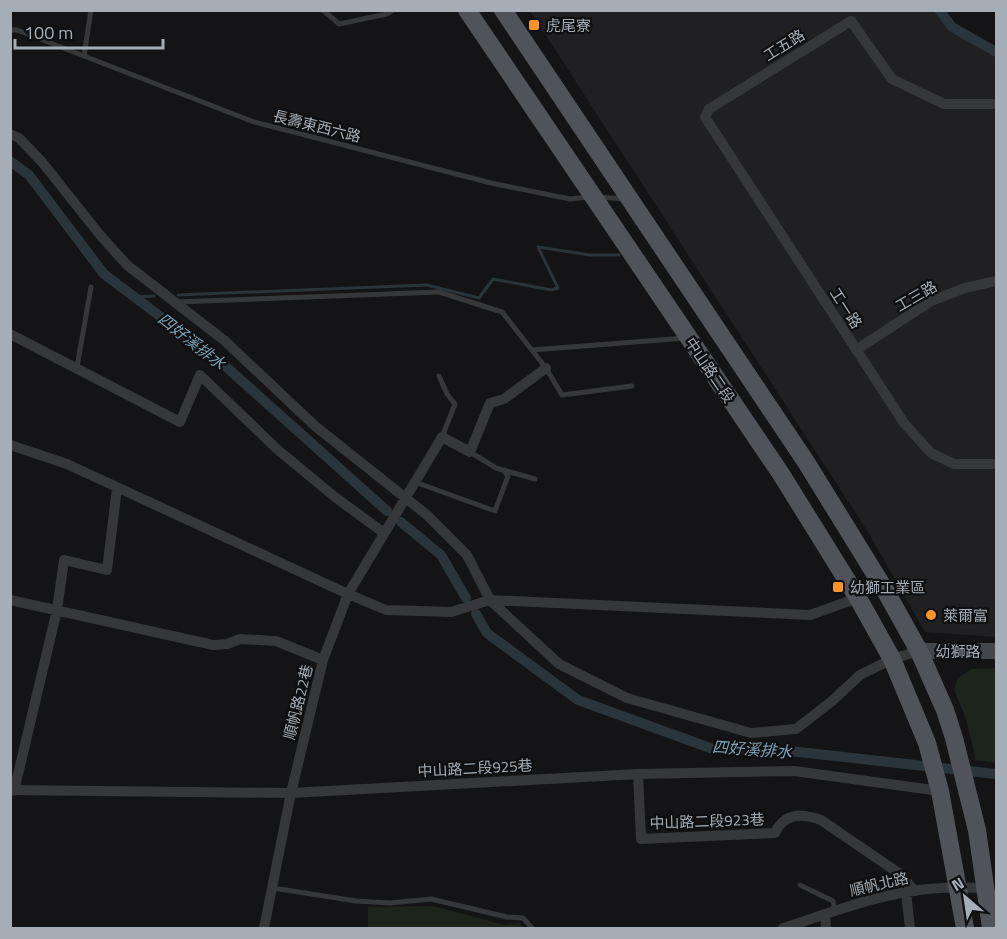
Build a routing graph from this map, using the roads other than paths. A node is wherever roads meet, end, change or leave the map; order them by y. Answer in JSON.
{"nodes":[{"id":1,"x":91,"y":10,"type":"edge"},
{"id":2,"x":322,"y":10,"type":"edge"},
{"id":3,"x":393,"y":10,"type":"edge"},
{"id":4,"x":467,"y":10,"type":"edge"},
{"id":5,"x":502,"y":10,"type":"edge"},
{"id":6,"x":850,"y":16,"type":"edge"},
{"id":7,"x":10,"y":30,"type":"edge"},
{"id":8,"x":84,"y":56,"type":"junction"},
{"id":9,"x":996,"y":104,"type":"edge"},
{"id":10,"x":705,"y":117,"type":"joint"},
{"id":11,"x":10,"y":134,"type":"edge"},
{"id":12,"x":592,"y":197,"type":"junction"},
{"id":13,"x":630,"y":199,"type":"junction"},
{"id":14,"x":996,"y":281,"type":"edge"},
{"id":15,"x":91,"y":287,"type":"dead end"},
{"id":16,"x":688,"y":287,"type":"junction"},
{"id":17,"x":174,"y":302,"type":"junction"},
{"id":18,"x":664,"y":303,"type":"junction"},
{"id":19,"x":10,"y":334,"type":"edge"},
{"id":20,"x":688,"y":338,"type":"junction"},
{"id":21,"x":532,"y":350,"type":"junction"},
{"id":22,"x":856,"y":350,"type":"junction"},
{"id":23,"x":77,"y":367,"type":"junction"},
{"id":24,"x":546,"y":368,"type":"junction"},
{"id":25,"x":439,"y":376,"type":"dead end"},
{"id":26,"x":632,"y":386,"type":"dead end"},
{"id":27,"x":442,"y":437,"type":"junction"},
{"id":28,"x":10,"y":446,"type":"edge"},
{"id":29,"x":470,"y":452,"type":"junction"},
{"id":30,"x":996,"y":464,"type":"edge"},
{"id":31,"x":503,"y":470,"type":"junction"},
{"id":32,"x":534,"y":479,"type":"dead end"},
{"id":33,"x":415,"y":482,"type":"junction"},
{"id":34,"x":117,"y":488,"type":"junction"},
{"id":35,"x":405,"y":499,"type":"junction"},
{"id":36,"x":384,"y":533,"type":"junction"},
{"id":37,"x":348,"y":594,"type":"junction"},
{"id":38,"x":858,"y":598,"type":"junction"},
{"id":39,"x":10,"y":600,"type":"edge"},
{"id":40,"x":490,"y":600,"type":"junction"},
{"id":41,"x":57,"y":610,"type":"junction"},
{"id":42,"x":919,"y":651,"type":"junction"},
{"id":43,"x":996,"y":651,"type":"edge"},
{"id":44,"x":892,"y":659,"type":"junction"},
{"id":45,"x":323,"y":660,"type":"junction"},
{"id":46,"x":638,"y":774,"type":"junction"},
{"id":47,"x":940,"y":790,"type":"junction"},
{"id":48,"x":12,"y":791,"type":"edge"},
{"id":49,"x":291,"y":793,"type":"junction"},
{"id":50,"x":800,"y":885,"type":"dead end"},
{"id":51,"x":959,"y":887,"type":"junction"},
{"id":52,"x":273,"y":888,"type":"junction"},
{"id":53,"x":985,"y":888,"type":"junction"},
{"id":54,"x":910,"y":891,"type":"junction"},
{"id":55,"x":830,"y":913,"type":"junction"},
{"id":56,"x":264,"y":928,"type":"edge"},
{"id":57,"x":532,"y":928,"type":"edge"},
{"id":58,"x":783,"y":928,"type":"edge"},
{"id":59,"x":826,"y":928,"type":"edge"},
{"id":60,"x":910,"y":928,"type":"edge"},
{"id":61,"x":965,"y":928,"type":"edge"},
{"id":62,"x":991,"y":928,"type":"edge"}],
"edges":[{"from":1,"to":8,"type":"lane"},
{"from":2,"to":3,"type":"lane"},
{"from":4,"to":12,"type":"main road","name":"中山路二段"},
{"from":5,"to":13,"type":"main road","name":"中山路二段"},
{"from":6,"to":9,"type":"street","name":"工五路"},
{"from":6,"to":10,"type":"street","name":"工五路"},
{"from":7,"to":8,"type":"lane","name":"長壽東西六路"},
{"from":8,"to":12,"type":"lane","name":"長壽東西六路"},
{"from":10,"to":22,"type":"street","name":"工一路"},
{"from":11,"to":17,"type":"street"},
{"from":12,"to":13,"type":"lane","name":"長壽東西六路"},
{"from":12,"to":18,"type":"main road","name":"中山路二段"},
{"from":13,"to":16,"type":"main road","name":"中山路二段"},
{"from":14,"to":22,"type":"street","name":"工三路"},
{"from":15,"to":23,"type":"lane"},
{"from":16,"to":18,"type":"main road"},
{"from":16,"to":42,"type":"main road","name":"中山路二段"},
{"from":17,"to":21,"type":"lane"},
{"from":17,"to":35,"type":"street"},
{"from":18,"to":20,"type":"main road","name":"中山路二段"},
{"from":19,"to":23,"type":"street"},
{"from":20,"to":21,"type":"lane"},
{"from":20,"to":38,"type":"main road","name":"中山路二段"},
{"from":21,"to":24,"type":"lane"},
{"from":22,"to":30,"type":"street","name":"工一路"},
{"from":23,"to":36,"type":"street"},
{"from":24,"to":26,"type":"lane"},
{"from":24,"to":29,"type":"street"},
{"from":25,"to":27,"type":"lane"},
{"from":27,"to":29,"type":"street"},
{"from":27,"to":33,"type":"street","name":"順帆路22巷"},
{"from":28,"to":34,"type":"street"},
{"from":29,"to":31,"type":"lane"},
{"from":31,"to":32,"type":"lane"},
{"from":31,"to":33,"type":"lane"},
{"from":33,"to":35,"type":"street","name":"順帆路22巷"},
{"from":34,"to":37,"type":"street"},
{"from":34,"to":41,"type":"street"},
{"from":35,"to":36,"type":"street","name":"順帆路22巷"},
{"from":35,"to":40,"type":"street"},
{"from":36,"to":37,"type":"street","name":"順帆路22巷"},
{"from":37,"to":40,"type":"street"},
{"from":37,"to":45,"type":"street","name":"順帆路22巷"},
{"from":38,"to":40,"type":"street"},
{"from":38,"to":44,"type":"main road","name":"中山路二段"},
{"from":39,"to":41,"type":"street"},
{"from":40,"to":44,"type":"street"},
{"from":41,"to":45,"type":"street"},
{"from":41,"to":48,"type":"street"},
{"from":42,"to":43,"type":"street","name":"幼獅路"},
{"from":42,"to":44,"type":"street"},
{"from":42,"to":53,"type":"main road","name":"中山路二段"},
{"from":44,"to":47,"type":"main road","name":"中山路二段"},
{"from":45,"to":49,"type":"street","name":"順帆路22巷"},
{"from":46,"to":47,"type":"street","name":"中山路二段925巷"},
{"from":46,"to":49,"type":"street","name":"中山路二段925巷"},
{"from":46,"to":54,"type":"street","name":"中山路二段923巷"},
{"from":47,"to":51,"type":"main road"},
{"from":48,"to":49,"type":"street","name":"中山路二段925巷"},
{"from":49,"to":52,"type":"street","name":"順帆路22巷"},
{"from":50,"to":55,"type":"lane"},
{"from":51,"to":53,"type":"street","name":"順帆北路"},
{"from":51,"to":54,"type":"street","name":"順帆北路"},
{"from":51,"to":61,"type":"main road"},
{"from":52,"to":56,"type":"street","name":"順帆路22巷"},
{"from":52,"to":57,"type":"lane"},
{"from":53,"to":62,"type":"main road"},
{"from":54,"to":55,"type":"street","name":"順帆北路"},
{"from":54,"to":60,"type":"street"},
{"from":55,"to":58,"type":"street","name":"順帆北路"},
{"from":55,"to":59,"type":"street"}]}
